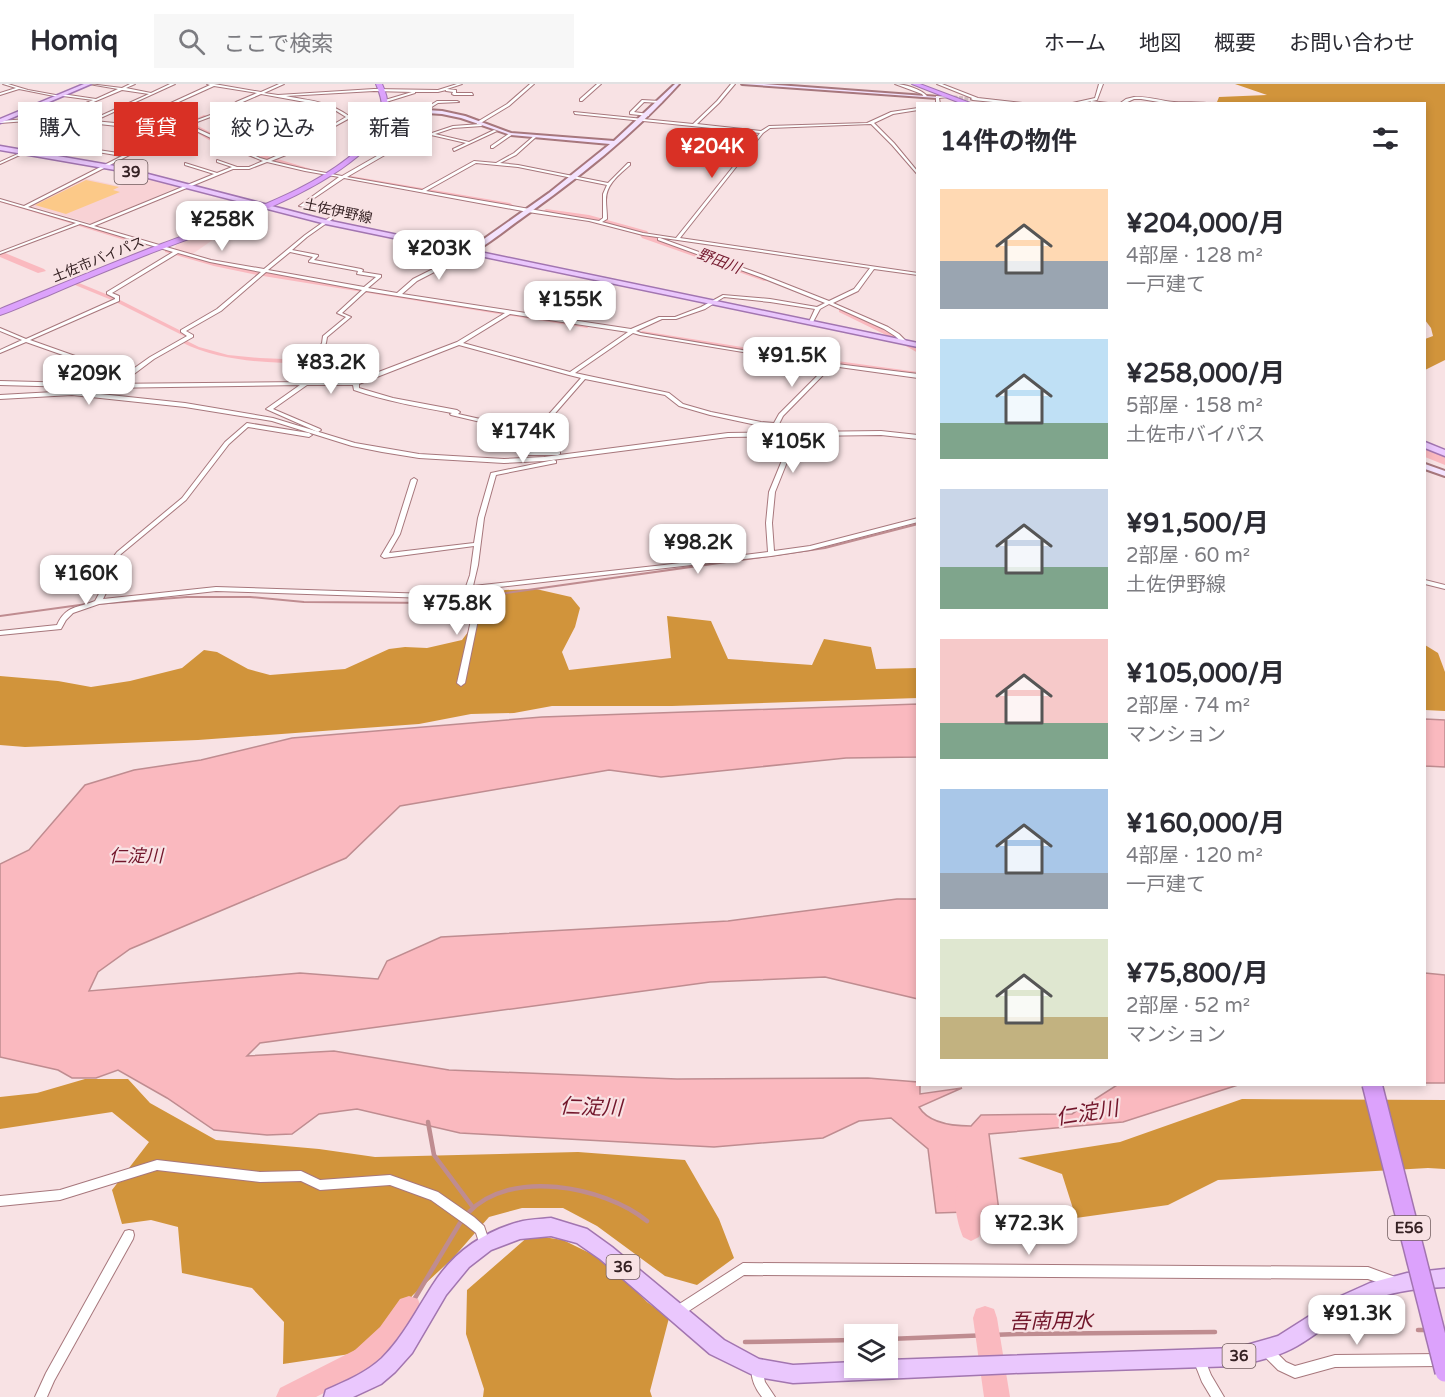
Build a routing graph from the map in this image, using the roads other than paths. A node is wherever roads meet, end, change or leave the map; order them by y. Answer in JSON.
{"nodes":[{"id":1,"x":5,"y":84,"type":"edge"},
{"id":2,"x":89,"y":84,"type":"edge"},
{"id":3,"x":133,"y":84,"type":"edge"},
{"id":4,"x":173,"y":84,"type":"edge"},
{"id":5,"x":211,"y":84,"type":"edge"},
{"id":6,"x":282,"y":84,"type":"edge"},
{"id":7,"x":460,"y":84,"type":"edge"},
{"id":8,"x":532,"y":84,"type":"edge"},
{"id":9,"x":599,"y":84,"type":"edge"},
{"id":10,"x":677,"y":84,"type":"edge"},
{"id":11,"x":733,"y":84,"type":"edge"},
{"id":12,"x":744,"y":84,"type":"edge"},
{"id":13,"x":897,"y":84,"type":"edge"},
{"id":14,"x":939,"y":84,"type":"edge"},
{"id":15,"x":1101,"y":84,"type":"edge"},
{"id":16,"x":917,"y":86,"type":"edge"},
{"id":17,"x":376,"y":87,"type":"edge"},
{"id":18,"x":19,"y":89,"type":"junction"},
{"id":19,"x":123,"y":89,"type":"junction"},
{"id":20,"x":443,"y":89,"type":"junction"},
{"id":21,"x":418,"y":90,"type":"junction"},
{"id":22,"x":152,"y":93,"type":"junction"},
{"id":23,"x":259,"y":93,"type":"junction"},
{"id":24,"x":0,"y":94,"type":"edge"},
{"id":25,"x":472,"y":94,"type":"dead end"},
{"id":26,"x":61,"y":95,"type":"junction"},
{"id":27,"x":278,"y":96,"type":"junction"},
{"id":28,"x":925,"y":96,"type":"junction"},
{"id":29,"x":937,"y":97,"type":"junction"},
{"id":30,"x":946,"y":97,"type":"tunnel mouth"},
{"id":31,"x":96,"y":99,"type":"junction"},
{"id":32,"x":581,"y":100,"type":"dead end"},
{"id":33,"x":308,"y":101,"type":"joint"},
{"id":34,"x":386,"y":101,"type":"joint"},
{"id":35,"x":1086,"y":101,"type":"junction"},
{"id":36,"x":89,"y":102,"type":"edge"},
{"id":37,"x":173,"y":102,"type":"edge"},
{"id":38,"x":239,"y":102,"type":"edge"},
{"id":39,"x":379,"y":102,"type":"edge"},
{"id":40,"x":457,"y":102,"type":"dead end"},
{"id":41,"x":660,"y":102,"type":"junction"},
{"id":42,"x":938,"y":102,"type":"edge"},
{"id":43,"x":974,"y":102,"type":"edge"},
{"id":44,"x":1082,"y":102,"type":"edge"},
{"id":45,"x":1093,"y":102,"type":"edge"},
{"id":46,"x":1123,"y":102,"type":"edge"},
{"id":47,"x":1172,"y":102,"type":"edge"},
{"id":48,"x":432,"y":105,"type":"edge"},
{"id":49,"x":916,"y":109,"type":"edge"},
{"id":50,"x":432,"y":112,"type":"edge"},
{"id":51,"x":575,"y":113,"type":"dead end"},
{"id":52,"x":102,"y":115,"type":"edge"},
{"id":53,"x":648,"y":115,"type":"junction"},
{"id":54,"x":347,"y":118,"type":"joint"},
{"id":55,"x":18,"y":120,"type":"edge"},
{"id":56,"x":643,"y":120,"type":"junction"},
{"id":57,"x":0,"y":122,"type":"edge"},
{"id":58,"x":336,"y":124,"type":"edge"},
{"id":59,"x":480,"y":124,"type":"junction"},
{"id":60,"x":868,"y":124,"type":"junction"},
{"id":61,"x":694,"y":125,"type":"junction"},
{"id":62,"x":495,"y":131,"type":"junction"},
{"id":63,"x":762,"y":132,"type":"junction"},
{"id":64,"x":432,"y":133,"type":"edge"},
{"id":65,"x":511,"y":134,"type":"junction"},
{"id":66,"x":432,"y":135,"type":"edge"},
{"id":67,"x":535,"y":136,"type":"junction"},
{"id":68,"x":469,"y":143,"type":"junction"},
{"id":69,"x":615,"y":143,"type":"junction"},
{"id":70,"x":492,"y":147,"type":"dead end"},
{"id":71,"x":0,"y":148,"type":"edge"},
{"id":72,"x":18,"y":150,"type":"edge"},
{"id":73,"x":454,"y":150,"type":"dead end"},
{"id":74,"x":18,"y":154,"type":"edge"},
{"id":75,"x":52,"y":156,"type":"edge"},
{"id":76,"x":124,"y":156,"type":"edge"},
{"id":77,"x":255,"y":156,"type":"edge"},
{"id":78,"x":278,"y":156,"type":"edge"},
{"id":79,"x":353,"y":156,"type":"edge"},
{"id":80,"x":382,"y":156,"type":"edge"},
{"id":81,"x":218,"y":161,"type":"dead end"},
{"id":82,"x":266,"y":161,"type":"junction"},
{"id":83,"x":0,"y":163,"type":"edge"},
{"id":84,"x":497,"y":163,"type":"junction"},
{"id":85,"x":186,"y":164,"type":"dead end"},
{"id":86,"x":629,"y":164,"type":"dead end"},
{"id":87,"x":105,"y":166,"type":"junction"},
{"id":88,"x":234,"y":168,"type":"junction"},
{"id":89,"x":916,"y":172,"type":"edge"},
{"id":90,"x":325,"y":173,"type":"junction"},
{"id":91,"x":217,"y":174,"type":"junction"},
{"id":92,"x":573,"y":176,"type":"junction"},
{"id":93,"x":345,"y":177,"type":"junction"},
{"id":94,"x":609,"y":184,"type":"junction"},
{"id":95,"x":184,"y":186,"type":"junction"},
{"id":96,"x":425,"y":191,"type":"junction"},
{"id":97,"x":0,"y":200,"type":"edge"},
{"id":98,"x":257,"y":206,"type":"junction"},
{"id":99,"x":24,"y":207,"type":"junction"},
{"id":100,"x":528,"y":211,"type":"junction"},
{"id":101,"x":602,"y":221,"type":"junction"},
{"id":102,"x":326,"y":222,"type":"junction"},
{"id":103,"x":80,"y":223,"type":"junction"},
{"id":104,"x":90,"y":226,"type":"junction"},
{"id":105,"x":646,"y":234,"type":"junction"},
{"id":106,"x":678,"y":238,"type":"junction"},
{"id":107,"x":157,"y":246,"type":"junction"},
{"id":108,"x":291,"y":251,"type":"junction"},
{"id":109,"x":469,"y":252,"type":"junction"},
{"id":110,"x":0,"y":253,"type":"edge"},
{"id":111,"x":174,"y":253,"type":"junction"},
{"id":112,"x":873,"y":268,"type":"junction"},
{"id":113,"x":263,"y":273,"type":"junction"},
{"id":114,"x":916,"y":274,"type":"edge"},
{"id":115,"x":364,"y":290,"type":"junction"},
{"id":116,"x":398,"y":295,"type":"junction"},
{"id":117,"x":713,"y":302,"type":"junction"},
{"id":118,"x":828,"y":304,"type":"junction"},
{"id":119,"x":0,"y":307,"type":"edge"},
{"id":120,"x":818,"y":308,"type":"junction"},
{"id":121,"x":0,"y":312,"type":"edge"},
{"id":122,"x":508,"y":314,"type":"junction"},
{"id":123,"x":811,"y":322,"type":"junction"},
{"id":124,"x":0,"y":329,"type":"edge"},
{"id":125,"x":632,"y":331,"type":"junction"},
{"id":126,"x":28,"y":341,"type":"junction"},
{"id":127,"x":459,"y":343,"type":"junction"},
{"id":128,"x":906,"y":343,"type":"junction"},
{"id":129,"x":916,"y":345,"type":"edge"},
{"id":130,"x":0,"y":352,"type":"edge"},
{"id":131,"x":831,"y":364,"type":"junction"},
{"id":132,"x":570,"y":374,"type":"junction"},
{"id":133,"x":128,"y":375,"type":"junction"},
{"id":134,"x":916,"y":376,"type":"edge"},
{"id":135,"x":584,"y":377,"type":"junction"},
{"id":136,"x":0,"y":383,"type":"edge"},
{"id":137,"x":356,"y":383,"type":"junction"},
{"id":138,"x":305,"y":384,"type":"junction"},
{"id":139,"x":102,"y":386,"type":"junction"},
{"id":140,"x":120,"y":386,"type":"junction"},
{"id":141,"x":51,"y":393,"type":"junction"},
{"id":142,"x":0,"y":397,"type":"edge"},
{"id":143,"x":776,"y":425,"type":"junction"},
{"id":144,"x":535,"y":433,"type":"junction"},
{"id":145,"x":852,"y":433,"type":"junction"},
{"id":146,"x":326,"y":436,"type":"junction"},
{"id":147,"x":916,"y":437,"type":"edge"},
{"id":148,"x":1426,"y":445,"type":"edge"},
{"id":149,"x":1445,"y":453,"type":"edge"},
{"id":150,"x":578,"y":454,"type":"junction"},
{"id":151,"x":1426,"y":466,"type":"edge"},
{"id":152,"x":1445,"y":474,"type":"edge"},
{"id":153,"x":414,"y":480,"type":"dead end"},
{"id":154,"x":916,"y":521,"type":"edge"},
{"id":155,"x":478,"y":544,"type":"junction"},
{"id":156,"x":771,"y":554,"type":"junction"},
{"id":157,"x":1426,"y":582,"type":"edge"},
{"id":158,"x":1445,"y":587,"type":"edge"},
{"id":159,"x":470,"y":588,"type":"junction"},
{"id":160,"x":98,"y":602,"type":"junction"},
{"id":161,"x":463,"y":602,"type":"junction"},
{"id":162,"x":0,"y":633,"type":"edge"},
{"id":163,"x":461,"y":683,"type":"dead end"},
{"id":164,"x":1373,"y":1086,"type":"edge"},
{"id":165,"x":0,"y":1201,"type":"edge"},
{"id":166,"x":129,"y":1235,"type":"dead end"},
{"id":167,"x":485,"y":1244,"type":"junction"},
{"id":168,"x":1445,"y":1278,"type":"edge"},
{"id":169,"x":1396,"y":1283,"type":"junction"},
{"id":170,"x":676,"y":1312,"type":"junction"},
{"id":171,"x":1266,"y":1351,"type":"junction"},
{"id":172,"x":1198,"y":1358,"type":"junction"},
{"id":173,"x":1445,"y":1360,"type":"edge"},
{"id":174,"x":757,"y":1368,"type":"junction"},
{"id":175,"x":1445,"y":1372,"type":"edge"},
{"id":176,"x":41,"y":1397,"type":"edge"},
{"id":177,"x":333,"y":1397,"type":"edge"},
{"id":178,"x":769,"y":1397,"type":"edge"},
{"id":179,"x":1218,"y":1397,"type":"edge"}],
"edges":[{"from":1,"to":18,"type":"street"},
{"from":2,"to":19,"type":"street"},
{"from":2,"to":26,"type":"main road"},
{"from":3,"to":19,"type":"street"},
{"from":4,"to":22,"type":"street"},
{"from":5,"to":23,"type":"street"},
{"from":5,"to":37,"type":"street"},
{"from":6,"to":23,"type":"street"},
{"from":7,"to":20,"type":"street"},
{"from":8,"to":59,"type":"street"},
{"from":9,"to":32,"type":"street"},
{"from":10,"to":41,"type":"street"},
{"from":11,"to":61,"type":"street"},
{"from":12,"to":28,"type":"street"},
{"from":13,"to":16,"type":"street"},
{"from":14,"to":43,"type":"street"},
{"from":15,"to":35,"type":"street"},
{"from":16,"to":28,"type":"street"},
{"from":16,"to":43,"type":"highway"},
{"from":17,"to":21,"type":"street"},
{"from":17,"to":27,"type":"street"},
{"from":17,"to":34,"type":"highway","name":"土佐市バイパス"},
{"from":17,"to":39,"type":"highway"},
{"from":18,"to":24,"type":"street"},
{"from":18,"to":26,"type":"street"},
{"from":19,"to":22,"type":"street"},
{"from":19,"to":31,"type":"street"},
{"from":20,"to":21,"type":"street"},
{"from":20,"to":25,"type":"street"},
{"from":21,"to":34,"type":"street"},
{"from":22,"to":52,"type":"street"},
{"from":23,"to":27,"type":"street"},
{"from":23,"to":38,"type":"street"},
{"from":26,"to":31,"type":"street"},
{"from":26,"to":57,"type":"main road"},
{"from":27,"to":33,"type":"street"},
{"from":28,"to":29,"type":"street"},
{"from":29,"to":30,"type":"street"},
{"from":29,"to":42,"type":"street"},
{"from":31,"to":36,"type":"street"},
{"from":33,"to":54,"type":"street"},
{"from":35,"to":44,"type":"street"},
{"from":35,"to":45,"type":"street"},
{"from":40,"to":48,"type":"street"},
{"from":41,"to":53,"type":"street"},
{"from":41,"to":53,"type":"street"},
{"from":46,"to":47,"type":"street"},
{"from":49,"to":60,"type":"street"},
{"from":50,"to":59,"type":"street"},
{"from":51,"to":56,"type":"street"},
{"from":53,"to":56,"type":"street"},
{"from":54,"to":58,"type":"street"},
{"from":55,"to":57,"type":"street"},
{"from":56,"to":61,"type":"street"},
{"from":56,"to":69,"type":"street"},
{"from":59,"to":62,"type":"street"},
{"from":59,"to":64,"type":"street"},
{"from":60,"to":63,"type":"street"},
{"from":60,"to":89,"type":"street"},
{"from":61,"to":63,"type":"street"},
{"from":62,"to":65,"type":"street"},
{"from":62,"to":68,"type":"street"},
{"from":63,"to":106,"type":"street"},
{"from":65,"to":67,"type":"street"},
{"from":65,"to":70,"type":"street"},
{"from":66,"to":68,"type":"street"},
{"from":67,"to":69,"type":"street"},
{"from":67,"to":84,"type":"street"},
{"from":68,"to":73,"type":"street"},
{"from":69,"to":92,"type":"street"},
{"from":71,"to":72,"type":"main road","name":"土佐伊野線","number":"39"},
{"from":74,"to":83,"type":"street"},
{"from":75,"to":87,"type":"main road","name":"土佐伊野線","number":"39"},
{"from":76,"to":87,"type":"street"},
{"from":77,"to":82,"type":"street"},
{"from":78,"to":82,"type":"street"},
{"from":79,"to":90,"type":"highway","name":"土佐市バイパス"},
{"from":80,"to":93,"type":"street"},
{"from":81,"to":88,"type":"street"},
{"from":82,"to":88,"type":"street"},
{"from":82,"to":90,"type":"street"},
{"from":84,"to":92,"type":"street"},
{"from":84,"to":96,"type":"street"},
{"from":85,"to":91,"type":"street"},
{"from":86,"to":94,"type":"street"},
{"from":87,"to":95,"type":"main road","name":"土佐伊野線","number":"39"},
{"from":87,"to":99,"type":"street"},
{"from":88,"to":91,"type":"street"},
{"from":90,"to":93,"type":"street"},
{"from":90,"to":98,"type":"highway","name":"土佐市バイパス"},
{"from":91,"to":95,"type":"street"},
{"from":92,"to":94,"type":"street"},
{"from":92,"to":100,"type":"street"},
{"from":93,"to":96,"type":"street"},
{"from":93,"to":102,"type":"street"},
{"from":94,"to":101,"type":"street"},
{"from":95,"to":98,"type":"main road","name":"土佐伊野線","number":"39"},
{"from":95,"to":104,"type":"street"},
{"from":96,"to":100,"type":"street"},
{"from":97,"to":99,"type":"street"},
{"from":98,"to":102,"type":"main road","name":"土佐伊野線","number":"39"},
{"from":98,"to":107,"type":"highway","name":"土佐市バイパス"},
{"from":99,"to":103,"type":"street"},
{"from":100,"to":101,"type":"street"},
{"from":100,"to":109,"type":"street"},
{"from":101,"to":105,"type":"street"},
{"from":102,"to":108,"type":"street"},
{"from":102,"to":109,"type":"main road","name":"土佐伊野線","number":"39"},
{"from":103,"to":104,"type":"street"},
{"from":103,"to":110,"type":"street"},
{"from":104,"to":107,"type":"street"},
{"from":105,"to":106,"type":"street"},
{"from":105,"to":118,"type":"street"},
{"from":106,"to":112,"type":"street"},
{"from":107,"to":111,"type":"street"},
{"from":107,"to":119,"type":"highway","name":"土佐市バイパス"},
{"from":107,"to":121,"type":"highway","name":"土佐市バイパス"},
{"from":108,"to":113,"type":"street"},
{"from":108,"to":115,"type":"street"},
{"from":109,"to":116,"type":"street"},
{"from":109,"to":117,"type":"main road","name":"土佐伊野線","number":"39"},
{"from":111,"to":113,"type":"street"},
{"from":111,"to":126,"type":"street"},
{"from":112,"to":114,"type":"street"},
{"from":112,"to":118,"type":"street"},
{"from":113,"to":115,"type":"street"},
{"from":113,"to":133,"type":"street"},
{"from":115,"to":116,"type":"street"},
{"from":115,"to":138,"type":"street"},
{"from":116,"to":122,"type":"street"},
{"from":117,"to":120,"type":"street"},
{"from":117,"to":123,"type":"main road","name":"土佐伊野線","number":"39"},
{"from":117,"to":125,"type":"street"},
{"from":118,"to":120,"type":"street"},
{"from":118,"to":128,"type":"street"},
{"from":120,"to":123,"type":"street"},
{"from":122,"to":125,"type":"street"},
{"from":122,"to":127,"type":"street"},
{"from":123,"to":128,"type":"main road","name":"土佐伊野線","number":"39"},
{"from":124,"to":126,"type":"street"},
{"from":125,"to":131,"type":"street"},
{"from":125,"to":132,"type":"street"},
{"from":126,"to":130,"type":"street"},
{"from":126,"to":133,"type":"street"},
{"from":127,"to":132,"type":"street"},
{"from":127,"to":137,"type":"street"},
{"from":128,"to":129,"type":"main road","name":"土佐伊野線","number":"39"},
{"from":131,"to":134,"type":"street"},
{"from":131,"to":143,"type":"street"},
{"from":132,"to":135,"type":"street"},
{"from":133,"to":140,"type":"street"},
{"from":135,"to":143,"type":"street"},
{"from":135,"to":144,"type":"street"},
{"from":136,"to":139,"type":"street"},
{"from":137,"to":138,"type":"street"},
{"from":137,"to":144,"type":"street"},
{"from":138,"to":140,"type":"street"},
{"from":138,"to":146,"type":"street"},
{"from":139,"to":140,"type":"street"},
{"from":139,"to":141,"type":"street"},
{"from":141,"to":142,"type":"street"},
{"from":141,"to":146,"type":"street"},
{"from":143,"to":145,"type":"street"},
{"from":144,"to":150,"type":"street"},
{"from":145,"to":147,"type":"street"},
{"from":145,"to":150,"type":"street"},
{"from":145,"to":156,"type":"street"},
{"from":146,"to":150,"type":"street"},
{"from":146,"to":160,"type":"street"},
{"from":148,"to":149,"type":"main road"},
{"from":150,"to":155,"type":"street"},
{"from":151,"to":152,"type":"street"},
{"from":153,"to":155,"type":"street"},
{"from":154,"to":156,"type":"street"},
{"from":155,"to":159,"type":"street"},
{"from":156,"to":159,"type":"street"},
{"from":157,"to":158,"type":"street"},
{"from":159,"to":161,"type":"street"},
{"from":160,"to":161,"type":"street"},
{"from":160,"to":162,"type":"street"},
{"from":161,"to":163,"type":"street"},
{"from":164,"to":175,"type":"highway","number":"E56","bridge":true},
{"from":165,"to":167,"type":"street"},
{"from":166,"to":176,"type":"street"},
{"from":167,"to":170,"type":"main road","number":"36"},
{"from":167,"to":177,"type":"main road","number":"36"},
{"from":168,"to":169,"type":"main road","number":"36"},
{"from":169,"to":170,"type":"street"},
{"from":169,"to":171,"type":"main road","number":"36"},
{"from":170,"to":174,"type":"main road","number":"36"},
{"from":171,"to":172,"type":"main road","number":"36"},
{"from":171,"to":173,"type":"street"},
{"from":172,"to":174,"type":"main road","number":"36"},
{"from":172,"to":179,"type":"street"},
{"from":174,"to":178,"type":"street"}]}
